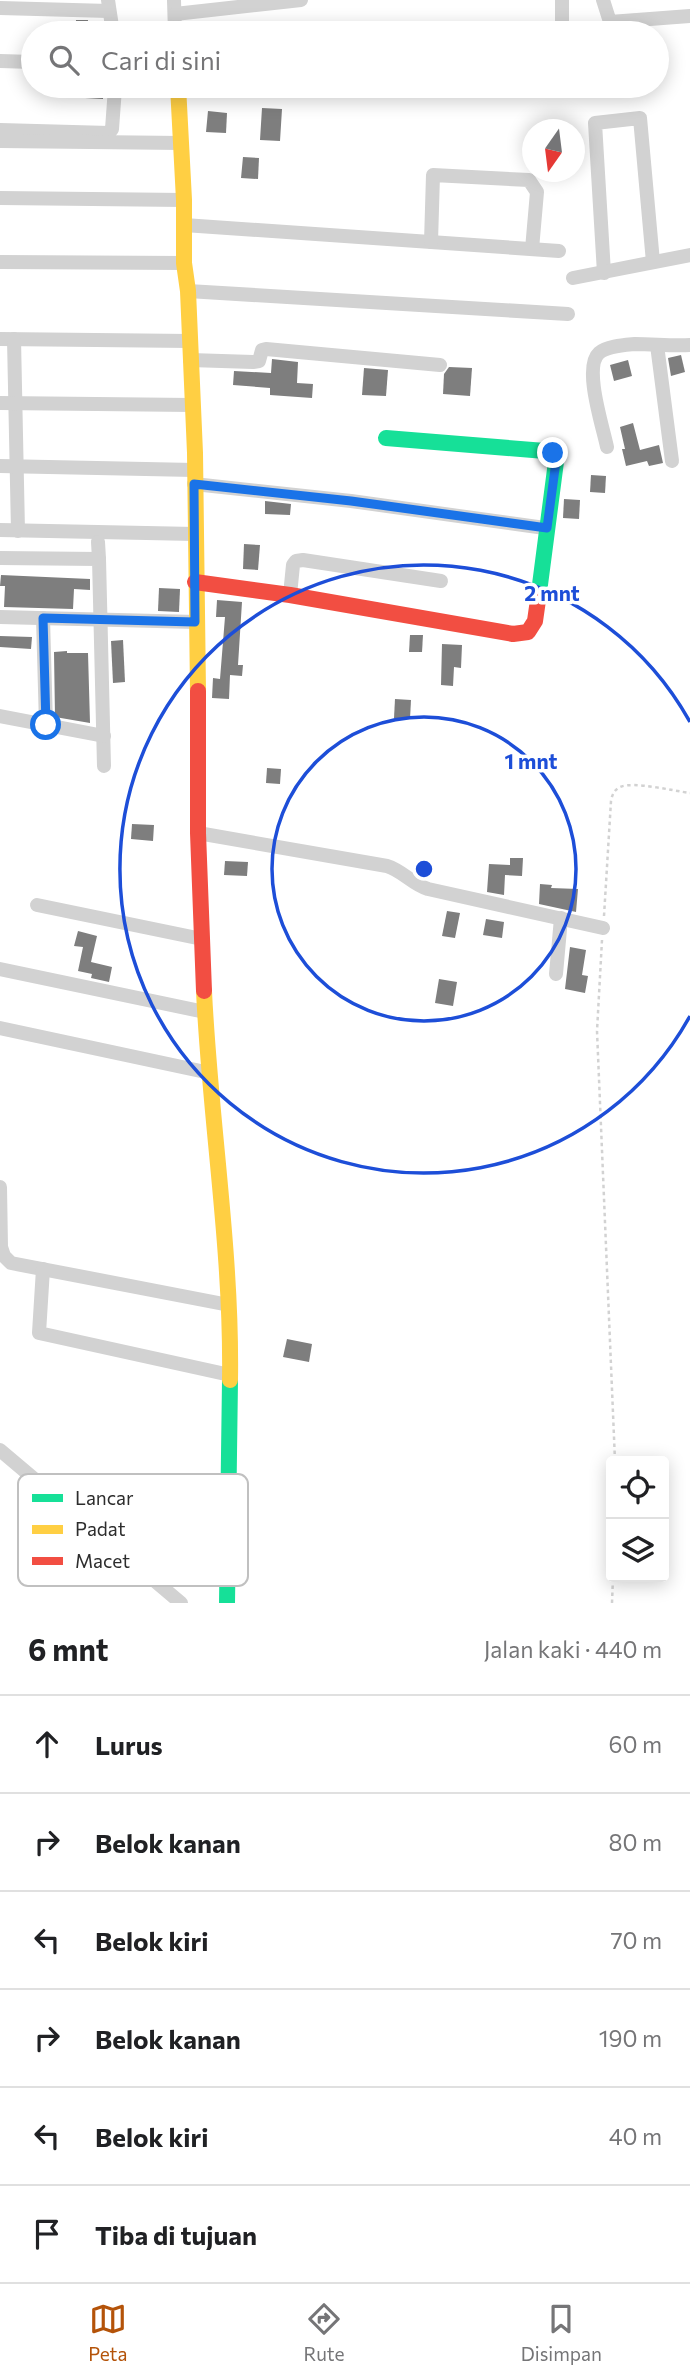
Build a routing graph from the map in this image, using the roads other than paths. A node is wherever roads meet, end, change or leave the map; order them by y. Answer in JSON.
{"nodes":[{"id":1,"x":301,"y":0,"type":"edge"},
{"id":2,"x":562,"y":0,"type":"edge"},
{"id":3,"x":603,"y":0,"type":"edge"},
{"id":4,"x":109,"y":6,"type":"edge"},
{"id":5,"x":174,"y":7,"type":"edge"},
{"id":6,"x":0,"y":9,"type":"edge"},
{"id":7,"x":690,"y":16,"type":"edge"},
{"id":8,"x":562,"y":21,"type":"edge"},
{"id":9,"x":610,"y":21,"type":"edge"},
{"id":10,"x":623,"y":21,"type":"edge"},
{"id":11,"x":0,"y":61,"type":"edge"},
{"id":12,"x":21,"y":62,"type":"edge"},
{"id":13,"x":114,"y":98,"type":"edge"},
{"id":14,"x":178,"y":98,"type":"edge"},
{"id":15,"x":0,"y":130,"type":"edge"},
{"id":16,"x":0,"y":141,"type":"edge"},
{"id":17,"x":181,"y":143,"type":"junction"},
{"id":18,"x":0,"y":198,"type":"edge"},
{"id":19,"x":184,"y":200,"type":"junction"},
{"id":20,"x":184,"y":225,"type":"junction"},
{"id":21,"x":431,"y":242,"type":"junction"},
{"id":22,"x":532,"y":249,"type":"junction"},
{"id":23,"x":559,"y":251,"type":"dead end"},
{"id":24,"x":690,"y":255,"type":"edge"},
{"id":25,"x":0,"y":262,"type":"edge"},
{"id":26,"x":184,"y":262,"type":"junction"},
{"id":27,"x":653,"y":262,"type":"junction"},
{"id":28,"x":604,"y":273,"type":"junction"},
{"id":29,"x":573,"y":278,"type":"dead end"},
{"id":30,"x":188,"y":291,"type":"junction"},
{"id":31,"x":568,"y":314,"type":"dead end"},
{"id":32,"x":7,"y":339,"type":"edge"},
{"id":33,"x":190,"y":341,"type":"junction"},
{"id":34,"x":657,"y":345,"type":"junction"},
{"id":35,"x":690,"y":345,"type":"edge"},
{"id":36,"x":190,"y":360,"type":"junction"},
{"id":37,"x":440,"y":365,"type":"dead end"},
{"id":38,"x":0,"y":403,"type":"edge"},
{"id":39,"x":16,"y":403,"type":"junction"},
{"id":40,"x":192,"y":405,"type":"junction"},
{"id":41,"x":386,"y":438,"type":"dead end"},
{"id":42,"x":607,"y":447,"type":"dead end"},
{"id":43,"x":672,"y":461,"type":"dead end"},
{"id":44,"x":0,"y":466,"type":"edge"},
{"id":45,"x":17,"y":466,"type":"junction"},
{"id":46,"x":194,"y":477,"type":"junction"},
{"id":47,"x":543,"y":527,"type":"junction"},
{"id":48,"x":0,"y":530,"type":"edge"},
{"id":49,"x":18,"y":531,"type":"junction"},
{"id":50,"x":195,"y":534,"type":"junction"},
{"id":51,"x":98,"y":542,"type":"dead end"},
{"id":52,"x":0,"y":558,"type":"edge"},
{"id":53,"x":99,"y":559,"type":"junction"},
{"id":54,"x":441,"y":581,"type":"dead end"},
{"id":55,"x":195,"y":582,"type":"junction"},
{"id":56,"x":290,"y":595,"type":"junction"},
{"id":57,"x":0,"y":617,"type":"edge"},
{"id":58,"x":43,"y":618,"type":"junction"},
{"id":59,"x":100,"y":620,"type":"junction"},
{"id":60,"x":195,"y":622,"type":"junction"},
{"id":61,"x":0,"y":716,"type":"edge"},
{"id":62,"x":46,"y":725,"type":"junction"},
{"id":63,"x":104,"y":736,"type":"junction"},
{"id":64,"x":104,"y":766,"type":"dead end"},
{"id":65,"x":198,"y":834,"type":"junction"},
{"id":66,"x":37,"y":905,"type":"dead end"},
{"id":67,"x":561,"y":918,"type":"junction"},
{"id":68,"x":603,"y":928,"type":"road end"},
{"id":69,"x":202,"y":939,"type":"junction"},
{"id":70,"x":0,"y":969,"type":"edge"},
{"id":71,"x":556,"y":974,"type":"dead end"},
{"id":72,"x":205,"y":1012,"type":"junction"},
{"id":73,"x":0,"y":1028,"type":"edge"},
{"id":74,"x":210,"y":1073,"type":"junction"},
{"id":75,"x":0,"y":1187,"type":"edge"},
{"id":76,"x":0,"y":1229,"type":"edge"},
{"id":77,"x":43,"y":1269,"type":"junction"},
{"id":78,"x":229,"y":1304,"type":"junction"},
{"id":79,"x":230,"y":1375,"type":"junction"},
{"id":80,"x":0,"y":1450,"type":"edge"},
{"id":81,"x":28,"y":1474,"type":"edge"},
{"id":82,"x":229,"y":1474,"type":"edge"},
{"id":83,"x":161,"y":1586,"type":"edge"},
{"id":84,"x":181,"y":1603,"type":"edge"}],
"edges":[{"from":1,"to":5,"type":"street"},
{"from":2,"to":8,"type":"street"},
{"from":3,"to":9,"type":"street"},
{"from":4,"to":6,"type":"street"},
{"from":7,"to":10,"type":"street"},
{"from":11,"to":12,"type":"street"},
{"from":13,"to":15,"type":"street"},
{"from":14,"to":17,"type":"street"},
{"from":16,"to":17,"type":"street"},
{"from":17,"to":19,"type":"street"},
{"from":18,"to":19,"type":"street"},
{"from":19,"to":20,"type":"street"},
{"from":20,"to":21,"type":"street"},
{"from":20,"to":26,"type":"street"},
{"from":21,"to":22,"type":"street"},
{"from":21,"to":22,"type":"street"},
{"from":22,"to":23,"type":"street"},
{"from":24,"to":27,"type":"street"},
{"from":25,"to":26,"type":"street"},
{"from":26,"to":30,"type":"street"},
{"from":27,"to":28,"type":"street"},
{"from":27,"to":28,"type":"street"},
{"from":28,"to":29,"type":"street"},
{"from":30,"to":31,"type":"street"},
{"from":30,"to":33,"type":"street"},
{"from":32,"to":33,"type":"street"},
{"from":32,"to":39,"type":"street"},
{"from":33,"to":36,"type":"street"},
{"from":34,"to":35,"type":"street"},
{"from":34,"to":42,"type":"street"},
{"from":34,"to":43,"type":"street"},
{"from":36,"to":37,"type":"street"},
{"from":36,"to":40,"type":"street"},
{"from":38,"to":39,"type":"street"},
{"from":39,"to":40,"type":"street"},
{"from":39,"to":45,"type":"street"},
{"from":40,"to":46,"type":"street"},
{"from":41,"to":47,"type":"street"},
{"from":44,"to":45,"type":"street"},
{"from":45,"to":46,"type":"street"},
{"from":45,"to":49,"type":"street"},
{"from":46,"to":47,"type":"street"},
{"from":46,"to":50,"type":"street"},
{"from":47,"to":56,"type":"street"},
{"from":48,"to":49,"type":"street"},
{"from":49,"to":50,"type":"street"},
{"from":50,"to":55,"type":"street"},
{"from":51,"to":53,"type":"street"},
{"from":52,"to":53,"type":"street"},
{"from":53,"to":59,"type":"street"},
{"from":54,"to":56,"type":"street"},
{"from":55,"to":56,"type":"street"},
{"from":55,"to":60,"type":"street"},
{"from":57,"to":58,"type":"street"},
{"from":58,"to":59,"type":"street"},
{"from":58,"to":62,"type":"street"},
{"from":59,"to":60,"type":"street"},
{"from":59,"to":63,"type":"street"},
{"from":60,"to":65,"type":"street"},
{"from":61,"to":62,"type":"street"},
{"from":62,"to":63,"type":"street"},
{"from":63,"to":64,"type":"street"},
{"from":65,"to":67,"type":"street"},
{"from":65,"to":69,"type":"street"},
{"from":66,"to":69,"type":"street"},
{"from":67,"to":68,"type":"street"},
{"from":67,"to":71,"type":"street"},
{"from":69,"to":72,"type":"street"},
{"from":70,"to":72,"type":"street"},
{"from":72,"to":74,"type":"street"},
{"from":73,"to":74,"type":"street"},
{"from":74,"to":78,"type":"street"},
{"from":75,"to":76,"type":"street"},
{"from":76,"to":77,"type":"street"},
{"from":77,"to":78,"type":"street"},
{"from":77,"to":79,"type":"street"},
{"from":78,"to":79,"type":"street"},
{"from":79,"to":82,"type":"street"},
{"from":80,"to":81,"type":"street"},
{"from":83,"to":84,"type":"street"}]}
